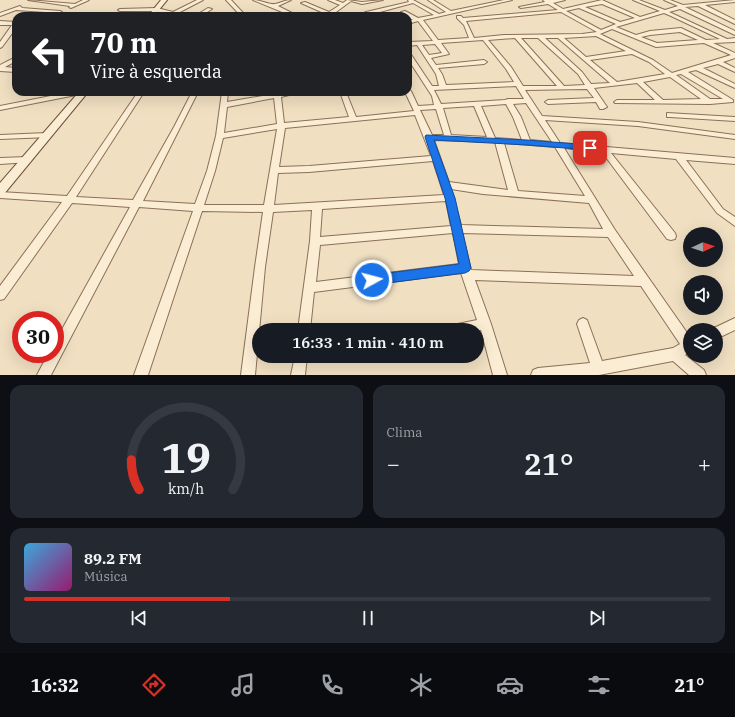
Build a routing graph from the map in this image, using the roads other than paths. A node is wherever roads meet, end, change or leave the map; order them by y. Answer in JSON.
{"nodes":[{"id":1,"x":30,"y":0,"type":"edge"},
{"id":2,"x":38,"y":0,"type":"edge"},
{"id":3,"x":87,"y":0,"type":"edge"},
{"id":4,"x":164,"y":0,"type":"edge"},
{"id":5,"x":201,"y":0,"type":"edge"},
{"id":6,"x":228,"y":0,"type":"edge"},
{"id":7,"x":255,"y":0,"type":"edge"},
{"id":8,"x":289,"y":0,"type":"edge"},
{"id":9,"x":330,"y":0,"type":"edge"},
{"id":10,"x":351,"y":0,"type":"edge"},
{"id":11,"x":377,"y":0,"type":"edge"},
{"id":12,"x":430,"y":0,"type":"edge"},
{"id":13,"x":510,"y":0,"type":"edge"},
{"id":14,"x":545,"y":0,"type":"edge"},
{"id":15,"x":563,"y":0,"type":"edge"},
{"id":16,"x":599,"y":0,"type":"edge"},
{"id":17,"x":635,"y":0,"type":"edge"},
{"id":18,"x":666,"y":0,"type":"edge"},
{"id":19,"x":261,"y":1,"type":"edge"},
{"id":20,"x":412,"y":1,"type":"edge"},
{"id":21,"x":496,"y":1,"type":"edge"},
{"id":22,"x":725,"y":1,"type":"edge"},
{"id":23,"x":604,"y":2,"type":"junction"},
{"id":24,"x":735,"y":2,"type":"edge"},
{"id":25,"x":303,"y":3,"type":"dead end"},
{"id":26,"x":551,"y":3,"type":"junction"},
{"id":27,"x":697,"y":3,"type":"junction"},
{"id":28,"x":343,"y":4,"type":"junction"},
{"id":29,"x":75,"y":5,"type":"junction"},
{"id":30,"x":589,"y":5,"type":"junction"},
{"id":31,"x":274,"y":6,"type":"junction"},
{"id":32,"x":475,"y":7,"type":"junction"},
{"id":33,"x":580,"y":7,"type":"junction"},
{"id":34,"x":681,"y":7,"type":"junction"},
{"id":35,"x":16,"y":9,"type":"junction"},
{"id":36,"x":157,"y":9,"type":"junction"},
{"id":37,"x":210,"y":9,"type":"dead end"},
{"id":38,"x":120,"y":10,"type":"dead end"},
{"id":39,"x":562,"y":10,"type":"junction"},
{"id":40,"x":0,"y":12,"type":"edge"},
{"id":41,"x":7,"y":12,"type":"junction"},
{"id":42,"x":60,"y":12,"type":"joint"},
{"id":43,"x":154,"y":12,"type":"edge"},
{"id":44,"x":167,"y":12,"type":"edge"},
{"id":45,"x":178,"y":12,"type":"edge"},
{"id":46,"x":204,"y":12,"type":"edge"},
{"id":47,"x":240,"y":12,"type":"edge"},
{"id":48,"x":287,"y":12,"type":"edge"},
{"id":49,"x":322,"y":12,"type":"edge"},
{"id":50,"x":332,"y":12,"type":"edge"},
{"id":51,"x":371,"y":12,"type":"edge"},
{"id":52,"x":665,"y":12,"type":"junction"},
{"id":53,"x":452,"y":13,"type":"junction"},
{"id":54,"x":532,"y":14,"type":"junction"},
{"id":55,"x":0,"y":15,"type":"edge"},
{"id":56,"x":516,"y":15,"type":"junction"},
{"id":57,"x":412,"y":16,"type":"edge"},
{"id":58,"x":439,"y":16,"type":"junction"},
{"id":59,"x":616,"y":16,"type":"dead end"},
{"id":60,"x":490,"y":18,"type":"junction"},
{"id":61,"x":623,"y":18,"type":"dead end"},
{"id":62,"x":639,"y":18,"type":"junction"},
{"id":63,"x":419,"y":20,"type":"junction"},
{"id":64,"x":463,"y":20,"type":"junction"},
{"id":65,"x":412,"y":21,"type":"edge"},
{"id":66,"x":630,"y":21,"type":"junction"},
{"id":67,"x":735,"y":22,"type":"edge"},
{"id":68,"x":1,"y":24,"type":"edge"},
{"id":69,"x":12,"y":24,"type":"edge"},
{"id":70,"x":620,"y":24,"type":"junction"},
{"id":71,"x":611,"y":27,"type":"junction"},
{"id":72,"x":12,"y":28,"type":"edge"},
{"id":73,"x":598,"y":32,"type":"junction"},
{"id":74,"x":735,"y":33,"type":"edge"},
{"id":75,"x":539,"y":36,"type":"junction"},
{"id":76,"x":559,"y":36,"type":"junction"},
{"id":77,"x":517,"y":37,"type":"junction"},
{"id":78,"x":635,"y":37,"type":"junction"},
{"id":79,"x":472,"y":38,"type":"junction"},
{"id":80,"x":484,"y":38,"type":"junction"},
{"id":81,"x":727,"y":40,"type":"junction"},
{"id":82,"x":735,"y":40,"type":"edge"},
{"id":83,"x":703,"y":41,"type":"junction"},
{"id":84,"x":438,"y":42,"type":"junction"},
{"id":85,"x":412,"y":43,"type":"edge"},
{"id":86,"x":419,"y":44,"type":"junction"},
{"id":87,"x":735,"y":44,"type":"edge"},
{"id":88,"x":0,"y":46,"type":"edge"},
{"id":89,"x":632,"y":52,"type":"junction"},
{"id":90,"x":735,"y":55,"type":"edge"},
{"id":91,"x":428,"y":57,"type":"junction"},
{"id":92,"x":585,"y":59,"type":"junction"},
{"id":93,"x":412,"y":60,"type":"edge"},
{"id":94,"x":717,"y":61,"type":"junction"},
{"id":95,"x":12,"y":62,"type":"edge"},
{"id":96,"x":484,"y":62,"type":"dead end"},
{"id":97,"x":435,"y":67,"type":"junction"},
{"id":98,"x":696,"y":67,"type":"junction"},
{"id":99,"x":0,"y":69,"type":"edge"},
{"id":100,"x":12,"y":70,"type":"edge"},
{"id":101,"x":735,"y":70,"type":"edge"},
{"id":102,"x":681,"y":71,"type":"junction"},
{"id":103,"x":439,"y":74,"type":"junction"},
{"id":104,"x":670,"y":74,"type":"junction"},
{"id":105,"x":423,"y":76,"type":"junction"},
{"id":106,"x":638,"y":81,"type":"junction"},
{"id":107,"x":616,"y":84,"type":"junction"},
{"id":108,"x":519,"y":86,"type":"junction"},
{"id":109,"x":590,"y":86,"type":"junction"},
{"id":110,"x":735,"y":86,"type":"edge"},
{"id":111,"x":562,"y":87,"type":"junction"},
{"id":112,"x":431,"y":88,"type":"junction"},
{"id":113,"x":443,"y":88,"type":"junction"},
{"id":114,"x":62,"y":96,"type":"edge"},
{"id":115,"x":79,"y":96,"type":"edge"},
{"id":116,"x":139,"y":96,"type":"edge"},
{"id":117,"x":193,"y":96,"type":"edge"},
{"id":118,"x":225,"y":96,"type":"edge"},
{"id":119,"x":267,"y":96,"type":"edge"},
{"id":120,"x":277,"y":96,"type":"edge"},
{"id":121,"x":345,"y":96,"type":"edge"},
{"id":122,"x":410,"y":96,"type":"edge"},
{"id":123,"x":435,"y":96,"type":"junction"},
{"id":124,"x":508,"y":101,"type":"junction"},
{"id":125,"x":528,"y":101,"type":"junction"},
{"id":126,"x":548,"y":102,"type":"dead end"},
{"id":127,"x":617,"y":102,"type":"dead end"},
{"id":128,"x":662,"y":102,"type":"junction"},
{"id":129,"x":710,"y":102,"type":"junction"},
{"id":130,"x":733,"y":103,"type":"edge"},
{"id":131,"x":477,"y":104,"type":"junction"},
{"id":132,"x":224,"y":105,"type":"junction"},
{"id":133,"x":439,"y":107,"type":"junction"},
{"id":134,"x":0,"y":108,"type":"edge"},
{"id":135,"x":417,"y":110,"type":"junction"},
{"id":136,"x":670,"y":115,"type":"dead end"},
{"id":137,"x":353,"y":118,"type":"junction"},
{"id":138,"x":540,"y":118,"type":"junction"},
{"id":139,"x":735,"y":119,"type":"edge"},
{"id":140,"x":281,"y":126,"type":"junction"},
{"id":141,"x":48,"y":135,"type":"junction"},
{"id":142,"x":220,"y":136,"type":"junction"},
{"id":143,"x":0,"y":137,"type":"edge"},
{"id":144,"x":429,"y":137,"type":"junction"},
{"id":145,"x":448,"y":137,"type":"junction"},
{"id":146,"x":735,"y":137,"type":"edge"},
{"id":147,"x":495,"y":140,"type":"junction"},
{"id":148,"x":527,"y":142,"type":"junction"},
{"id":149,"x":558,"y":145,"type":"junction"},
{"id":150,"x":604,"y":149,"type":"junction"},
{"id":151,"x":436,"y":158,"type":"junction"},
{"id":152,"x":678,"y":158,"type":"junction"},
{"id":153,"x":27,"y":160,"type":"junction"},
{"id":154,"x":0,"y":161,"type":"edge"},
{"id":155,"x":735,"y":161,"type":"edge"},
{"id":156,"x":275,"y":170,"type":"junction"},
{"id":157,"x":446,"y":185,"type":"junction"},
{"id":158,"x":0,"y":191,"type":"edge"},
{"id":159,"x":514,"y":194,"type":"junction"},
{"id":160,"x":0,"y":195,"type":"edge"},
{"id":161,"x":450,"y":198,"type":"junction"},
{"id":162,"x":69,"y":200,"type":"junction"},
{"id":163,"x":590,"y":200,"type":"junction"},
{"id":164,"x":136,"y":203,"type":"junction"},
{"id":165,"x":317,"y":207,"type":"junction"},
{"id":166,"x":199,"y":208,"type":"junction"},
{"id":167,"x":270,"y":209,"type":"junction"},
{"id":168,"x":735,"y":222,"type":"edge"},
{"id":169,"x":458,"y":229,"type":"junction"},
{"id":170,"x":611,"y":233,"type":"junction"},
{"id":171,"x":671,"y":236,"type":"dead end"},
{"id":172,"x":315,"y":241,"type":"junction"},
{"id":173,"x":467,"y":272,"type":"junction"},
{"id":174,"x":645,"y":281,"type":"junction"},
{"id":175,"x":309,"y":288,"type":"junction"},
{"id":176,"x":0,"y":295,"type":"edge"},
{"id":177,"x":305,"y":323,"type":"edge"},
{"id":178,"x":485,"y":324,"type":"joint"},
{"id":179,"x":582,"y":324,"type":"dead end"},
{"id":180,"x":735,"y":324,"type":"edge"},
{"id":181,"x":723,"y":330,"type":"edge"},
{"id":182,"x":683,"y":336,"type":"edge"},
{"id":183,"x":683,"y":349,"type":"edge"},
{"id":184,"x":676,"y":354,"type":"junction"},
{"id":185,"x":300,"y":363,"type":"edge"},
{"id":186,"x":594,"y":371,"type":"edge"},
{"id":187,"x":44,"y":375,"type":"edge"},
{"id":188,"x":141,"y":375,"type":"edge"},
{"id":189,"x":248,"y":375,"type":"edge"},
{"id":190,"x":298,"y":375,"type":"edge"},
{"id":191,"x":500,"y":375,"type":"edge"},
{"id":192,"x":538,"y":375,"type":"edge"},
{"id":193,"x":699,"y":375,"type":"edge"}],
"edges":[{"from":1,"to":2,"type":"street"},
{"from":2,"to":29,"type":"street"},
{"from":2,"to":35,"type":"street"},
{"from":3,"to":29,"type":"street"},
{"from":4,"to":36,"type":"street"},
{"from":5,"to":45,"type":"street"},
{"from":6,"to":47,"type":"street"},
{"from":7,"to":19,"type":"street"},
{"from":8,"to":31,"type":"street"},
{"from":9,"to":28,"type":"street"},
{"from":10,"to":11,"type":"street"},
{"from":10,"to":28,"type":"street"},
{"from":12,"to":53,"type":"street"},
{"from":13,"to":21,"type":"street"},
{"from":14,"to":26,"type":"street"},
{"from":15,"to":26,"type":"street"},
{"from":16,"to":23,"type":"street"},
{"from":17,"to":52,"type":"street"},
{"from":18,"to":34,"type":"street"},
{"from":19,"to":31,"type":"street"},
{"from":20,"to":51,"type":"street"},
{"from":20,"to":58,"type":"street"},
{"from":21,"to":32,"type":"street"},
{"from":21,"to":56,"type":"street"},
{"from":22,"to":24,"type":"street"},
{"from":22,"to":27,"type":"street"},
{"from":23,"to":30,"type":"street"},
{"from":23,"to":62,"type":"street"},
{"from":25,"to":49,"type":"street"},
{"from":26,"to":39,"type":"street"},
{"from":26,"to":54,"type":"street"},
{"from":27,"to":34,"type":"street"},
{"from":27,"to":67,"type":"street"},
{"from":28,"to":50,"type":"street"},
{"from":29,"to":42,"type":"street"},
{"from":30,"to":33,"type":"street"},
{"from":30,"to":59,"type":"street"},
{"from":31,"to":48,"type":"street"},
{"from":32,"to":53,"type":"street"},
{"from":32,"to":60,"type":"street"},
{"from":33,"to":39,"type":"street"},
{"from":33,"to":70,"type":"street"},
{"from":34,"to":52,"type":"street"},
{"from":34,"to":74,"type":"street"},
{"from":35,"to":41,"type":"street"},
{"from":35,"to":42,"type":"street"},
{"from":36,"to":38,"type":"street"},
{"from":36,"to":43,"type":"street"},
{"from":36,"to":44,"type":"street"},
{"from":37,"to":46,"type":"street"},
{"from":39,"to":54,"type":"street"},
{"from":39,"to":73,"type":"street"},
{"from":40,"to":41,"type":"street"},
{"from":41,"to":55,"type":"street"},
{"from":52,"to":62,"type":"street"},
{"from":52,"to":81,"type":"street"},
{"from":53,"to":58,"type":"street"},
{"from":53,"to":64,"type":"street"},
{"from":54,"to":56,"type":"street"},
{"from":56,"to":60,"type":"street"},
{"from":57,"to":63,"type":"street"},
{"from":58,"to":63,"type":"street"},
{"from":60,"to":64,"type":"street"},
{"from":61,"to":66,"type":"street"},
{"from":62,"to":66,"type":"street"},
{"from":63,"to":65,"type":"street"},
{"from":63,"to":84,"type":"street"},
{"from":64,"to":79,"type":"street"},
{"from":66,"to":70,"type":"street"},
{"from":68,"to":69,"type":"street"},
{"from":70,"to":71,"type":"street"},
{"from":71,"to":73,"type":"street"},
{"from":71,"to":78,"type":"street"},
{"from":72,"to":88,"type":"street"},
{"from":73,"to":76,"type":"street"},
{"from":73,"to":89,"type":"street"},
{"from":75,"to":76,"type":"street"},
{"from":75,"to":77,"type":"street"},
{"from":75,"to":109,"type":"street"},
{"from":76,"to":92,"type":"street"},
{"from":77,"to":80,"type":"street"},
{"from":77,"to":111,"type":"street"},
{"from":78,"to":83,"type":"street"},
{"from":78,"to":83,"type":"street"},
{"from":79,"to":80,"type":"street"},
{"from":79,"to":84,"type":"street"},
{"from":80,"to":108,"type":"street"},
{"from":81,"to":82,"type":"street"},
{"from":81,"to":83,"type":"street"},
{"from":81,"to":87,"type":"street"},
{"from":83,"to":90,"type":"street"},
{"from":84,"to":86,"type":"street"},
{"from":84,"to":91,"type":"street"},
{"from":85,"to":86,"type":"street"},
{"from":86,"to":91,"type":"street"},
{"from":89,"to":92,"type":"street"},
{"from":89,"to":104,"type":"street"},
{"from":90,"to":94,"type":"street"},
{"from":91,"to":97,"type":"street"},
{"from":92,"to":107,"type":"street"},
{"from":93,"to":105,"type":"street"},
{"from":94,"to":98,"type":"street"},
{"from":94,"to":101,"type":"street"},
{"from":95,"to":99,"type":"street"},
{"from":96,"to":97,"type":"street"},
{"from":97,"to":103,"type":"street"},
{"from":98,"to":102,"type":"street"},
{"from":98,"to":110,"type":"street"},
{"from":99,"to":100,"type":"street"},
{"from":102,"to":104,"type":"street"},
{"from":102,"to":130,"type":"street"},
{"from":103,"to":105,"type":"street"},
{"from":103,"to":113,"type":"street"},
{"from":104,"to":106,"type":"street"},
{"from":104,"to":129,"type":"street"},
{"from":105,"to":112,"type":"street"},
{"from":106,"to":107,"type":"street"},
{"from":106,"to":128,"type":"street"},
{"from":107,"to":109,"type":"street"},
{"from":108,"to":111,"type":"street"},
{"from":108,"to":113,"type":"street"},
{"from":108,"to":125,"type":"street"},
{"from":109,"to":111,"type":"street"},
{"from":109,"to":126,"type":"street"},
{"from":112,"to":113,"type":"street"},
{"from":112,"to":123,"type":"street"},
{"from":113,"to":123,"type":"street"},
{"from":114,"to":134,"type":"street"},
{"from":115,"to":141,"type":"street"},
{"from":116,"to":162,"type":"street"},
{"from":117,"to":164,"type":"street"},
{"from":118,"to":132,"type":"street"},
{"from":119,"to":132,"type":"street"},
{"from":120,"to":140,"type":"street"},
{"from":121,"to":137,"type":"street"},
{"from":122,"to":135,"type":"street"},
{"from":123,"to":133,"type":"street"},
{"from":124,"to":125,"type":"street"},
{"from":124,"to":131,"type":"street"},
{"from":124,"to":148,"type":"street"},
{"from":125,"to":138,"type":"street"},
{"from":127,"to":128,"type":"street"},
{"from":128,"to":129,"type":"street"},
{"from":129,"to":130,"type":"street"},
{"from":131,"to":133,"type":"street"},
{"from":131,"to":147,"type":"street"},
{"from":132,"to":142,"type":"street"},
{"from":133,"to":135,"type":"street"},
{"from":133,"to":145,"type":"street"},
{"from":135,"to":137,"type":"street"},
{"from":135,"to":144,"type":"street"},
{"from":136,"to":139,"type":"street"},
{"from":137,"to":140,"type":"street"},
{"from":138,"to":146,"type":"street"},
{"from":138,"to":149,"type":"street"},
{"from":140,"to":142,"type":"street"},
{"from":140,"to":156,"type":"street"},
{"from":141,"to":143,"type":"street"},
{"from":141,"to":153,"type":"street"},
{"from":142,"to":166,"type":"street"},
{"from":144,"to":145,"type":"street"},
{"from":144,"to":151,"type":"street"},
{"from":145,"to":147,"type":"street"},
{"from":147,"to":148,"type":"street"},
{"from":147,"to":159,"type":"street"},
{"from":148,"to":149,"type":"street"},
{"from":149,"to":150,"type":"street"},
{"from":149,"to":163,"type":"street"},
{"from":150,"to":152,"type":"street"},
{"from":150,"to":171,"type":"street"},
{"from":151,"to":156,"type":"street"},
{"from":151,"to":157,"type":"street"},
{"from":152,"to":155,"type":"street"},
{"from":152,"to":168,"type":"street"},
{"from":153,"to":154,"type":"street"},
{"from":153,"to":158,"type":"street"},
{"from":156,"to":167,"type":"street"},
{"from":157,"to":159,"type":"street"},
{"from":157,"to":161,"type":"street"},
{"from":159,"to":163,"type":"street"},
{"from":160,"to":162,"type":"street"},
{"from":161,"to":165,"type":"street"},
{"from":161,"to":169,"type":"street"},
{"from":162,"to":164,"type":"street"},
{"from":162,"to":176,"type":"street"},
{"from":163,"to":170,"type":"street"},
{"from":164,"to":166,"type":"street"},
{"from":164,"to":187,"type":"street"},
{"from":165,"to":167,"type":"street"},
{"from":165,"to":172,"type":"street"},
{"from":166,"to":167,"type":"street"},
{"from":166,"to":188,"type":"street"},
{"from":167,"to":189,"type":"street"},
{"from":169,"to":170,"type":"street"},
{"from":169,"to":172,"type":"street"},
{"from":169,"to":173,"type":"street"},
{"from":170,"to":174,"type":"street"},
{"from":172,"to":175,"type":"street"},
{"from":173,"to":174,"type":"street"},
{"from":173,"to":175,"type":"street"},
{"from":173,"to":178,"type":"street"},
{"from":174,"to":182,"type":"street"},
{"from":175,"to":177,"type":"street"},
{"from":178,"to":191,"type":"street"},
{"from":179,"to":186,"type":"street"},
{"from":180,"to":181,"type":"street"},
{"from":183,"to":184,"type":"street"},
{"from":184,"to":186,"type":"street"},
{"from":184,"to":193,"type":"street"},
{"from":185,"to":190,"type":"street"},
{"from":186,"to":192,"type":"street"}]}
